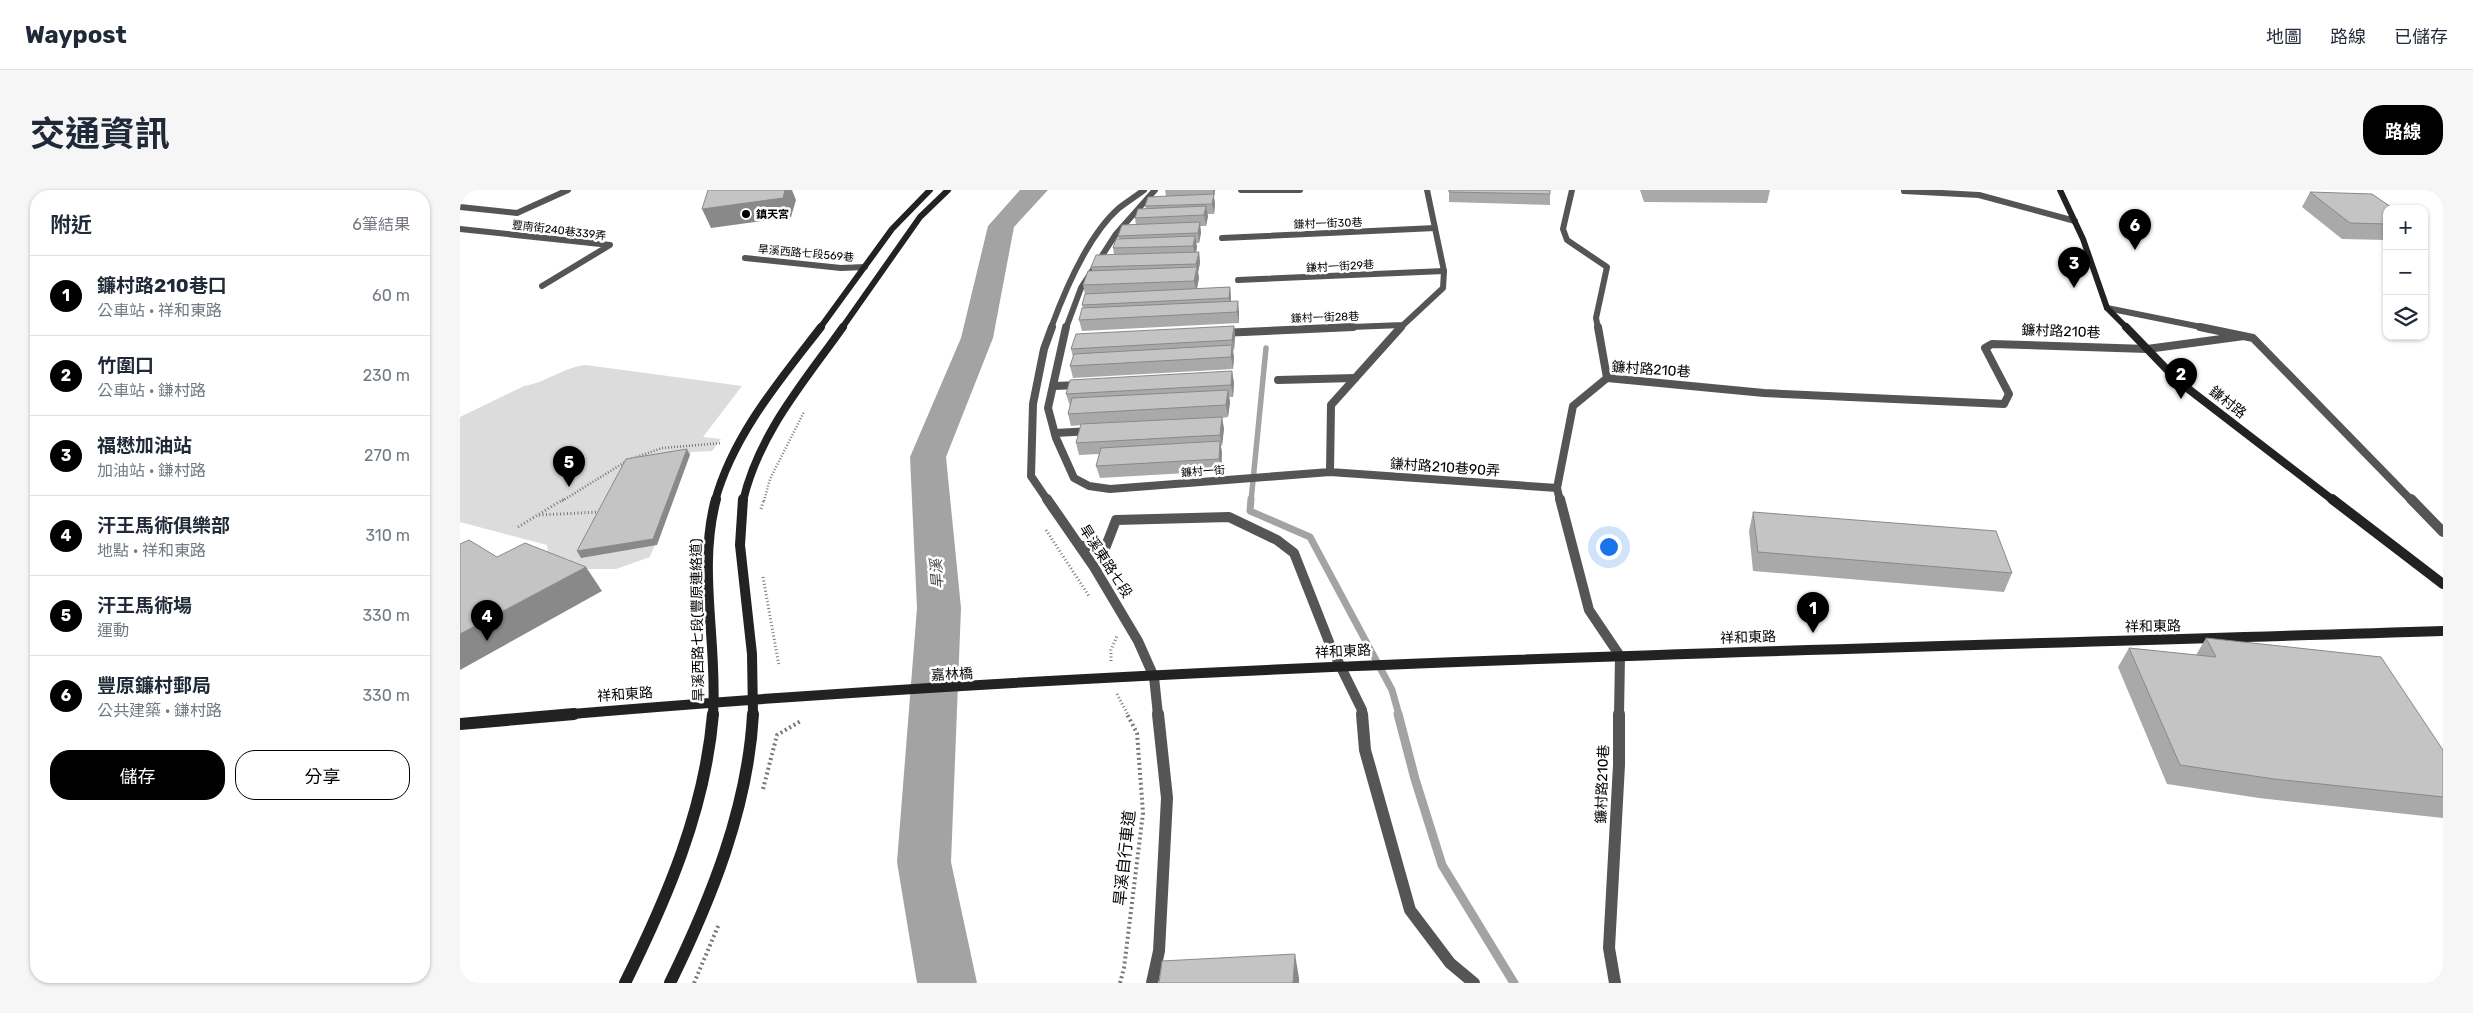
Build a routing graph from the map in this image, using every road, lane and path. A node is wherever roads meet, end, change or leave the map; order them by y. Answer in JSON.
{"nodes":[{"id":1,"x":568,"y":190,"type":"edge"},
{"id":2,"x":930,"y":190,"type":"edge"},
{"id":3,"x":948,"y":190,"type":"edge"},
{"id":4,"x":1144,"y":190,"type":"edge"},
{"id":5,"x":1155,"y":190,"type":"edge"},
{"id":6,"x":1240,"y":190,"type":"edge"},
{"id":7,"x":1300,"y":190,"type":"edge"},
{"id":8,"x":1428,"y":190,"type":"edge"},
{"id":9,"x":1572,"y":190,"type":"edge"},
{"id":10,"x":2060,"y":190,"type":"edge"},
{"id":11,"x":1904,"y":191,"type":"edge"},
{"id":12,"x":1142,"y":204,"type":"junction"},
{"id":13,"x":1151,"y":204,"type":"edge"},
{"id":14,"x":460,"y":207,"type":"edge"},
{"id":15,"x":2075,"y":221,"type":"junction"},
{"id":16,"x":1435,"y":228,"type":"junction"},
{"id":17,"x":460,"y":229,"type":"edge"},
{"id":18,"x":1222,"y":238,"type":"dead end"},
{"id":19,"x":745,"y":258,"type":"dead end"},
{"id":20,"x":1097,"y":262,"type":"junction"},
{"id":21,"x":1107,"y":262,"type":"edge"},
{"id":22,"x":865,"y":267,"type":"junction"},
{"id":23,"x":1444,"y":271,"type":"junction"},
{"id":24,"x":1238,"y":280,"type":"dead end"},
{"id":25,"x":542,"y":286,"type":"dead end"},
{"id":26,"x":1076,"y":300,"type":"junction"},
{"id":27,"x":1086,"y":300,"type":"edge"},
{"id":28,"x":2107,"y":308,"type":"junction"},
{"id":29,"x":1403,"y":325,"type":"junction"},
{"id":30,"x":1208,"y":333,"type":"edge"},
{"id":31,"x":2244,"y":336,"type":"junction"},
{"id":32,"x":1062,"y":339,"type":"junction"},
{"id":33,"x":1072,"y":339,"type":"edge"},
{"id":34,"x":2148,"y":349,"type":"junction"},
{"id":35,"x":1355,"y":378,"type":"junction"},
{"id":36,"x":1607,"y":378,"type":"junction"},
{"id":37,"x":1278,"y":380,"type":"dead end"},
{"id":38,"x":1091,"y":384,"type":"edge"},
{"id":39,"x":1053,"y":386,"type":"junction"},
{"id":40,"x":806,"y":409,"type":"dead end"},
{"id":41,"x":1102,"y":430,"type":"edge"},
{"id":42,"x":1055,"y":433,"type":"junction"},
{"id":43,"x":723,"y":443,"type":"dead end"},
{"id":44,"x":1330,"y":472,"type":"junction"},
{"id":45,"x":1557,"y":488,"type":"junction"},
{"id":46,"x":609,"y":511,"type":"edge"},
{"id":47,"x":760,"y":513,"type":"dead end"},
{"id":48,"x":538,"y":515,"type":"junction"},
{"id":49,"x":518,"y":527,"type":"dead end"},
{"id":50,"x":2443,"y":532,"type":"edge"},
{"id":51,"x":1080,"y":546,"type":"junction"},
{"id":52,"x":761,"y":569,"type":"dead end"},
{"id":53,"x":2443,"y":584,"type":"edge"},
{"id":54,"x":2443,"y":631,"type":"edge"},
{"id":55,"x":1620,"y":656,"type":"junction"},
{"id":56,"x":779,"y":666,"type":"dead end"},
{"id":57,"x":1339,"y":666,"type":"junction"},
{"id":58,"x":1154,"y":677,"type":"junction"},
{"id":59,"x":1114,"y":679,"type":"junction"},
{"id":60,"x":792,"y":699,"type":"joint"},
{"id":61,"x":753,"y":700,"type":"junction"},
{"id":62,"x":714,"y":702,"type":"junction"},
{"id":63,"x":460,"y":724,"type":"edge"},
{"id":64,"x":625,"y":983,"type":"edge"},
{"id":65,"x":670,"y":983,"type":"edge"},
{"id":66,"x":1120,"y":983,"type":"edge"},
{"id":67,"x":1152,"y":983,"type":"edge"},
{"id":68,"x":1474,"y":983,"type":"edge"},
{"id":69,"x":1616,"y":983,"type":"edge"}],
"edges":[{"from":1,"to":14,"type":"street"},
{"from":2,"to":22,"type":"street","name":"旱溪西路七段(豐原連絡道)"},
{"from":3,"to":61,"type":"street"},
{"from":4,"to":51,"type":"street","name":"旱溪東路七段"},
{"from":5,"to":12,"type":"street","name":"鐮村一街"},
{"from":6,"to":7,"type":"street"},
{"from":8,"to":16,"type":"street"},
{"from":9,"to":36,"type":"street"},
{"from":10,"to":15,"type":"street","name":"鎌村路"},
{"from":11,"to":15,"type":"street"},
{"from":12,"to":13,"type":"street"},
{"from":12,"to":20,"type":"street","name":"鐮村一街"},
{"from":15,"to":28,"type":"street","name":"鎌村路"},
{"from":16,"to":18,"type":"street","name":"鎌村一街30巷"},
{"from":16,"to":23,"type":"street"},
{"from":17,"to":25,"type":"street","name":"豐南街240巷339弄"},
{"from":19,"to":22,"type":"street","name":"旱溪西路七段569巷"},
{"from":20,"to":21,"type":"street"},
{"from":20,"to":26,"type":"street","name":"鐮村一街"},
{"from":22,"to":62,"type":"street","name":"旱溪西路七段(豐原連絡道)"},
{"from":23,"to":24,"type":"street","name":"鎌村一街29巷"},
{"from":23,"to":29,"type":"street"},
{"from":26,"to":27,"type":"street"},
{"from":26,"to":32,"type":"street","name":"鐮村一街"},
{"from":28,"to":31,"type":"street"},
{"from":28,"to":34,"type":"street","name":"鎌村路"},
{"from":29,"to":30,"type":"street","name":"鎌村一街28巷"},
{"from":29,"to":35,"type":"street"},
{"from":31,"to":34,"type":"street","name":"鐮村路210巷"},
{"from":31,"to":50,"type":"street"},
{"from":32,"to":33,"type":"street"},
{"from":32,"to":39,"type":"street","name":"鐮村一街"},
{"from":34,"to":36,"type":"street","name":"鐮村路210巷"},
{"from":34,"to":53,"type":"street","name":"鎌村路"},
{"from":35,"to":37,"type":"street"},
{"from":35,"to":44,"type":"street"},
{"from":36,"to":45,"type":"street","name":"鐮村路210巷"},
{"from":38,"to":39,"type":"street"},
{"from":39,"to":42,"type":"street","name":"鐮村一街"},
{"from":40,"to":47,"type":"path"},
{"from":41,"to":42,"type":"street"},
{"from":42,"to":44,"type":"street","name":"鐮村一街"},
{"from":43,"to":48,"type":"path"},
{"from":44,"to":45,"type":"street","name":"鎌村路210巷90弄"},
{"from":45,"to":55,"type":"street","name":"鐮村路210巷"},
{"from":46,"to":48,"type":"path"},
{"from":48,"to":49,"type":"path"},
{"from":51,"to":57,"type":"street"},
{"from":51,"to":58,"type":"street","name":"旱溪東路七段"},
{"from":52,"to":56,"type":"path"},
{"from":54,"to":55,"type":"street","name":"祥和東路"},
{"from":55,"to":57,"type":"street","name":"祥和東路"},
{"from":55,"to":69,"type":"street","name":"鐮村路210巷"},
{"from":57,"to":58,"type":"street","name":"祥和東路"},
{"from":57,"to":68,"type":"street"},
{"from":58,"to":59,"type":"street","name":"祥和東路"},
{"from":58,"to":67,"type":"street","name":"旱溪東路七段"},
{"from":59,"to":60,"type":"street","name":"嘉林橋"},
{"from":59,"to":66,"type":"path","name":"旱溪自行車道"},
{"from":60,"to":61,"type":"street","name":"祥和東路"},
{"from":61,"to":62,"type":"street","name":"祥和東路"},
{"from":61,"to":65,"type":"street"},
{"from":62,"to":63,"type":"street","name":"祥和東路"},
{"from":62,"to":64,"type":"street","name":"旱溪西路七段(豐原連絡道)"}]}
